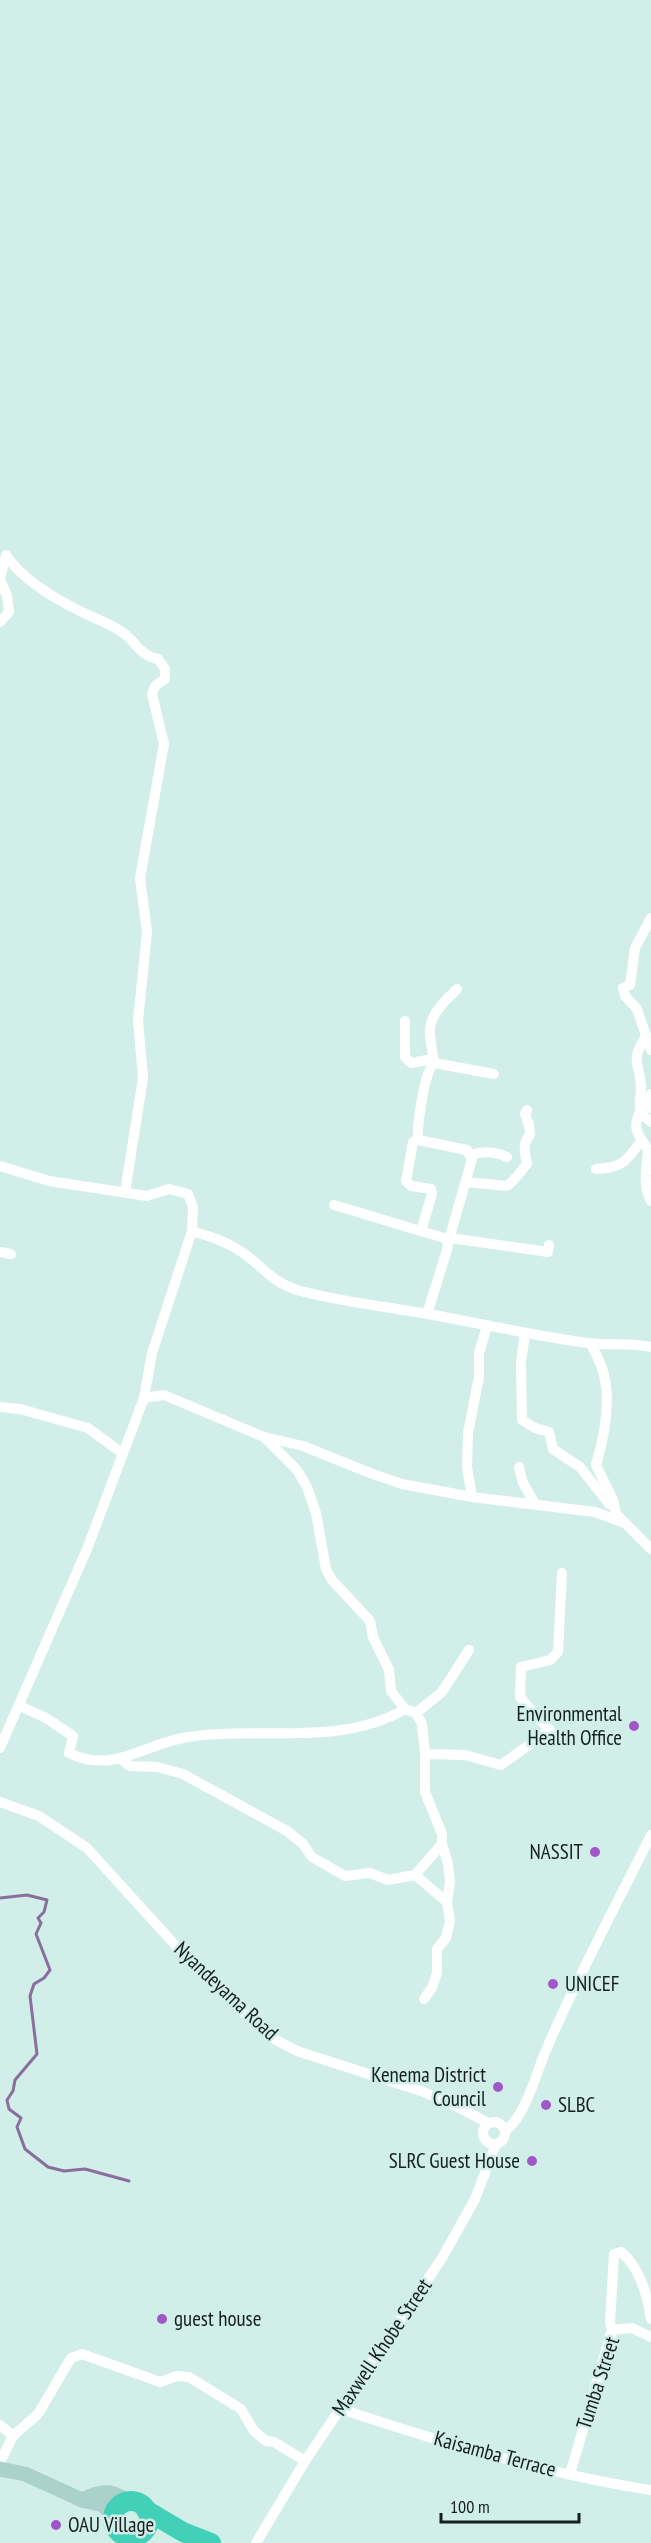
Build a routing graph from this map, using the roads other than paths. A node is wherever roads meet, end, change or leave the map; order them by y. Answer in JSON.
{"nodes":[{"id":1,"x":0,"y":622,"type":"edge"},
{"id":2,"x":651,"y":918,"type":"edge"},
{"id":3,"x":457,"y":989,"type":"dead end"},
{"id":4,"x":405,"y":1021,"type":"dead end"},
{"id":5,"x":646,"y":1036,"type":"junction"},
{"id":6,"x":651,"y":1050,"type":"edge"},
{"id":7,"x":434,"y":1063,"type":"junction"},
{"id":8,"x":494,"y":1074,"type":"dead end"},
{"id":9,"x":651,"y":1094,"type":"edge"},
{"id":10,"x":527,"y":1110,"type":"dead end"},
{"id":11,"x":646,"y":1110,"type":"edge"},
{"id":12,"x":651,"y":1122,"type":"edge"},
{"id":13,"x":418,"y":1140,"type":"junction"},
{"id":14,"x":641,"y":1141,"type":"junction"},
{"id":15,"x":469,"y":1155,"type":"junction"},
{"id":16,"x":507,"y":1157,"type":"dead end"},
{"id":17,"x":0,"y":1166,"type":"edge"},
{"id":18,"x":596,"y":1169,"type":"dead end"},
{"id":19,"x":466,"y":1182,"type":"junction"},
{"id":20,"x":125,"y":1192,"type":"junction"},
{"id":21,"x":651,"y":1201,"type":"edge"},
{"id":22,"x":334,"y":1205,"type":"dead end"},
{"id":23,"x":192,"y":1231,"type":"junction"},
{"id":24,"x":421,"y":1231,"type":"junction"},
{"id":25,"x":449,"y":1241,"type":"junction"},
{"id":26,"x":549,"y":1245,"type":"dead end"},
{"id":27,"x":428,"y":1314,"type":"junction"},
{"id":28,"x":487,"y":1326,"type":"junction"},
{"id":29,"x":525,"y":1334,"type":"junction"},
{"id":30,"x":591,"y":1344,"type":"junction"},
{"id":31,"x":651,"y":1347,"type":"edge"},
{"id":32,"x":144,"y":1398,"type":"junction"},
{"id":33,"x":0,"y":1407,"type":"edge"},
{"id":34,"x":264,"y":1437,"type":"junction"},
{"id":35,"x":122,"y":1453,"type":"junction"},
{"id":36,"x":519,"y":1467,"type":"dead end"},
{"id":37,"x":525,"y":1485,"type":"junction"},
{"id":38,"x":472,"y":1497,"type":"junction"},
{"id":39,"x":516,"y":1502,"type":"junction"},
{"id":40,"x":535,"y":1504,"type":"junction"},
{"id":41,"x":616,"y":1514,"type":"junction"},
{"id":42,"x":626,"y":1524,"type":"junction"},
{"id":43,"x":651,"y":1549,"type":"edge"},
{"id":44,"x":562,"y":1574,"type":"dead end"},
{"id":45,"x":469,"y":1650,"type":"dead end"},
{"id":46,"x":20,"y":1706,"type":"junction"},
{"id":47,"x":411,"y":1711,"type":"junction"},
{"id":48,"x":0,"y":1748,"type":"edge"},
{"id":49,"x":425,"y":1754,"type":"junction"},
{"id":50,"x":123,"y":1760,"type":"junction"},
{"id":51,"x":0,"y":1802,"type":"edge"},
{"id":52,"x":651,"y":1835,"type":"edge"},
{"id":53,"x":442,"y":1844,"type":"junction"},
{"id":54,"x":416,"y":1875,"type":"junction"},
{"id":55,"x":447,"y":1902,"type":"junction"},
{"id":56,"x":424,"y":1999,"type":"dead end"},
{"id":57,"x":488,"y":2123,"type":"junction"},
{"id":58,"x":505,"y":2131,"type":"junction"},
{"id":59,"x":496,"y":2144,"type":"junction"},
{"id":60,"x":650,"y":2315,"type":"edge"},
{"id":61,"x":612,"y":2330,"type":"junction"},
{"id":62,"x":651,"y":2337,"type":"edge"},
{"id":63,"x":341,"y":2409,"type":"junction"},
{"id":64,"x":0,"y":2425,"type":"edge"},
{"id":65,"x":13,"y":2436,"type":"junction"},
{"id":66,"x":305,"y":2461,"type":"junction"},
{"id":67,"x":0,"y":2462,"type":"edge"},
{"id":68,"x":0,"y":2469,"type":"edge"},
{"id":69,"x":570,"y":2474,"type":"junction"},
{"id":70,"x":651,"y":2490,"type":"edge"},
{"id":71,"x":82,"y":2500,"type":"junction"},
{"id":72,"x":137,"y":2506,"type":"junction"},
{"id":73,"x":114,"y":2528,"type":"edge"},
{"id":74,"x":183,"y":2532,"type":"junction"},
{"id":75,"x":137,"y":2537,"type":"edge"},
{"id":76,"x":211,"y":2543,"type":"edge"},
{"id":77,"x":256,"y":2543,"type":"edge"}],
"edges":[{"from":1,"to":20,"type":"street"},
{"from":2,"to":5,"type":"street"},
{"from":3,"to":7,"type":"street"},
{"from":4,"to":7,"type":"street"},
{"from":5,"to":6,"type":"street"},
{"from":5,"to":11,"type":"street"},
{"from":7,"to":8,"type":"street"},
{"from":7,"to":13,"type":"street"},
{"from":9,"to":11,"type":"street"},
{"from":10,"to":19,"type":"street"},
{"from":11,"to":12,"type":"street"},
{"from":11,"to":14,"type":"street"},
{"from":13,"to":15,"type":"street"},
{"from":13,"to":24,"type":"street"},
{"from":14,"to":18,"type":"street"},
{"from":14,"to":21,"type":"street"},
{"from":15,"to":16,"type":"street"},
{"from":15,"to":19,"type":"street"},
{"from":17,"to":20,"type":"street"},
{"from":19,"to":25,"type":"street"},
{"from":20,"to":23,"type":"street"},
{"from":22,"to":24,"type":"street"},
{"from":23,"to":27,"type":"street"},
{"from":23,"to":32,"type":"street"},
{"from":24,"to":25,"type":"street"},
{"from":25,"to":26,"type":"street"},
{"from":25,"to":27,"type":"street"},
{"from":27,"to":28,"type":"street"},
{"from":28,"to":29,"type":"street"},
{"from":28,"to":38,"type":"street"},
{"from":29,"to":30,"type":"street"},
{"from":29,"to":41,"type":"street"},
{"from":30,"to":31,"type":"street"},
{"from":30,"to":41,"type":"street"},
{"from":32,"to":34,"type":"street"},
{"from":32,"to":35,"type":"street"},
{"from":33,"to":35,"type":"street"},
{"from":34,"to":38,"type":"street"},
{"from":34,"to":47,"type":"street"},
{"from":35,"to":46,"type":"street"},
{"from":36,"to":37,"type":"street"},
{"from":37,"to":39,"type":"street"},
{"from":37,"to":40,"type":"street"},
{"from":38,"to":39,"type":"street"},
{"from":39,"to":40,"type":"street"},
{"from":40,"to":42,"type":"street"},
{"from":41,"to":42,"type":"street"},
{"from":42,"to":43,"type":"street"},
{"from":44,"to":49,"type":"street"},
{"from":45,"to":47,"type":"street"},
{"from":46,"to":48,"type":"street"},
{"from":46,"to":50,"type":"street"},
{"from":47,"to":49,"type":"street"},
{"from":47,"to":50,"type":"street"},
{"from":49,"to":53,"type":"street"},
{"from":50,"to":54,"type":"street"},
{"from":51,"to":57,"type":"street","name":"Nyandeyama Road"},
{"from":52,"to":58,"type":"street"},
{"from":53,"to":54,"type":"street"},
{"from":53,"to":55,"type":"street"},
{"from":54,"to":55,"type":"street"},
{"from":55,"to":56,"type":"street"},
{"from":57,"to":58,"type":"street"},
{"from":57,"to":59,"type":"street"},
{"from":58,"to":59,"type":"street"},
{"from":59,"to":63,"type":"street","name":"Maxwell Khobe Street"},
{"from":60,"to":61,"type":"street"},
{"from":61,"to":62,"type":"street","name":"Tumba Street"},
{"from":61,"to":69,"type":"street","name":"Tumba Street"},
{"from":63,"to":66,"type":"street","name":"Maxwell Khobe Street"},
{"from":63,"to":69,"type":"street","name":"Kaisamba Terrace"},
{"from":64,"to":65,"type":"street"},
{"from":65,"to":66,"type":"street"},
{"from":65,"to":67,"type":"street"},
{"from":66,"to":77,"type":"street","name":"Maxwell Khobe Street"},
{"from":68,"to":71,"type":"street"},
{"from":69,"to":70,"type":"street","name":"Kaisamba Terrace"},
{"from":71,"to":72,"type":"street"},
{"from":71,"to":73,"type":"street"},
{"from":72,"to":73,"type":"highway"},
{"from":72,"to":74,"type":"highway"},
{"from":72,"to":75,"type":"highway"},
{"from":73,"to":75,"type":"highway"},
{"from":74,"to":75,"type":"highway"},
{"from":74,"to":76,"type":"highway"}]}
